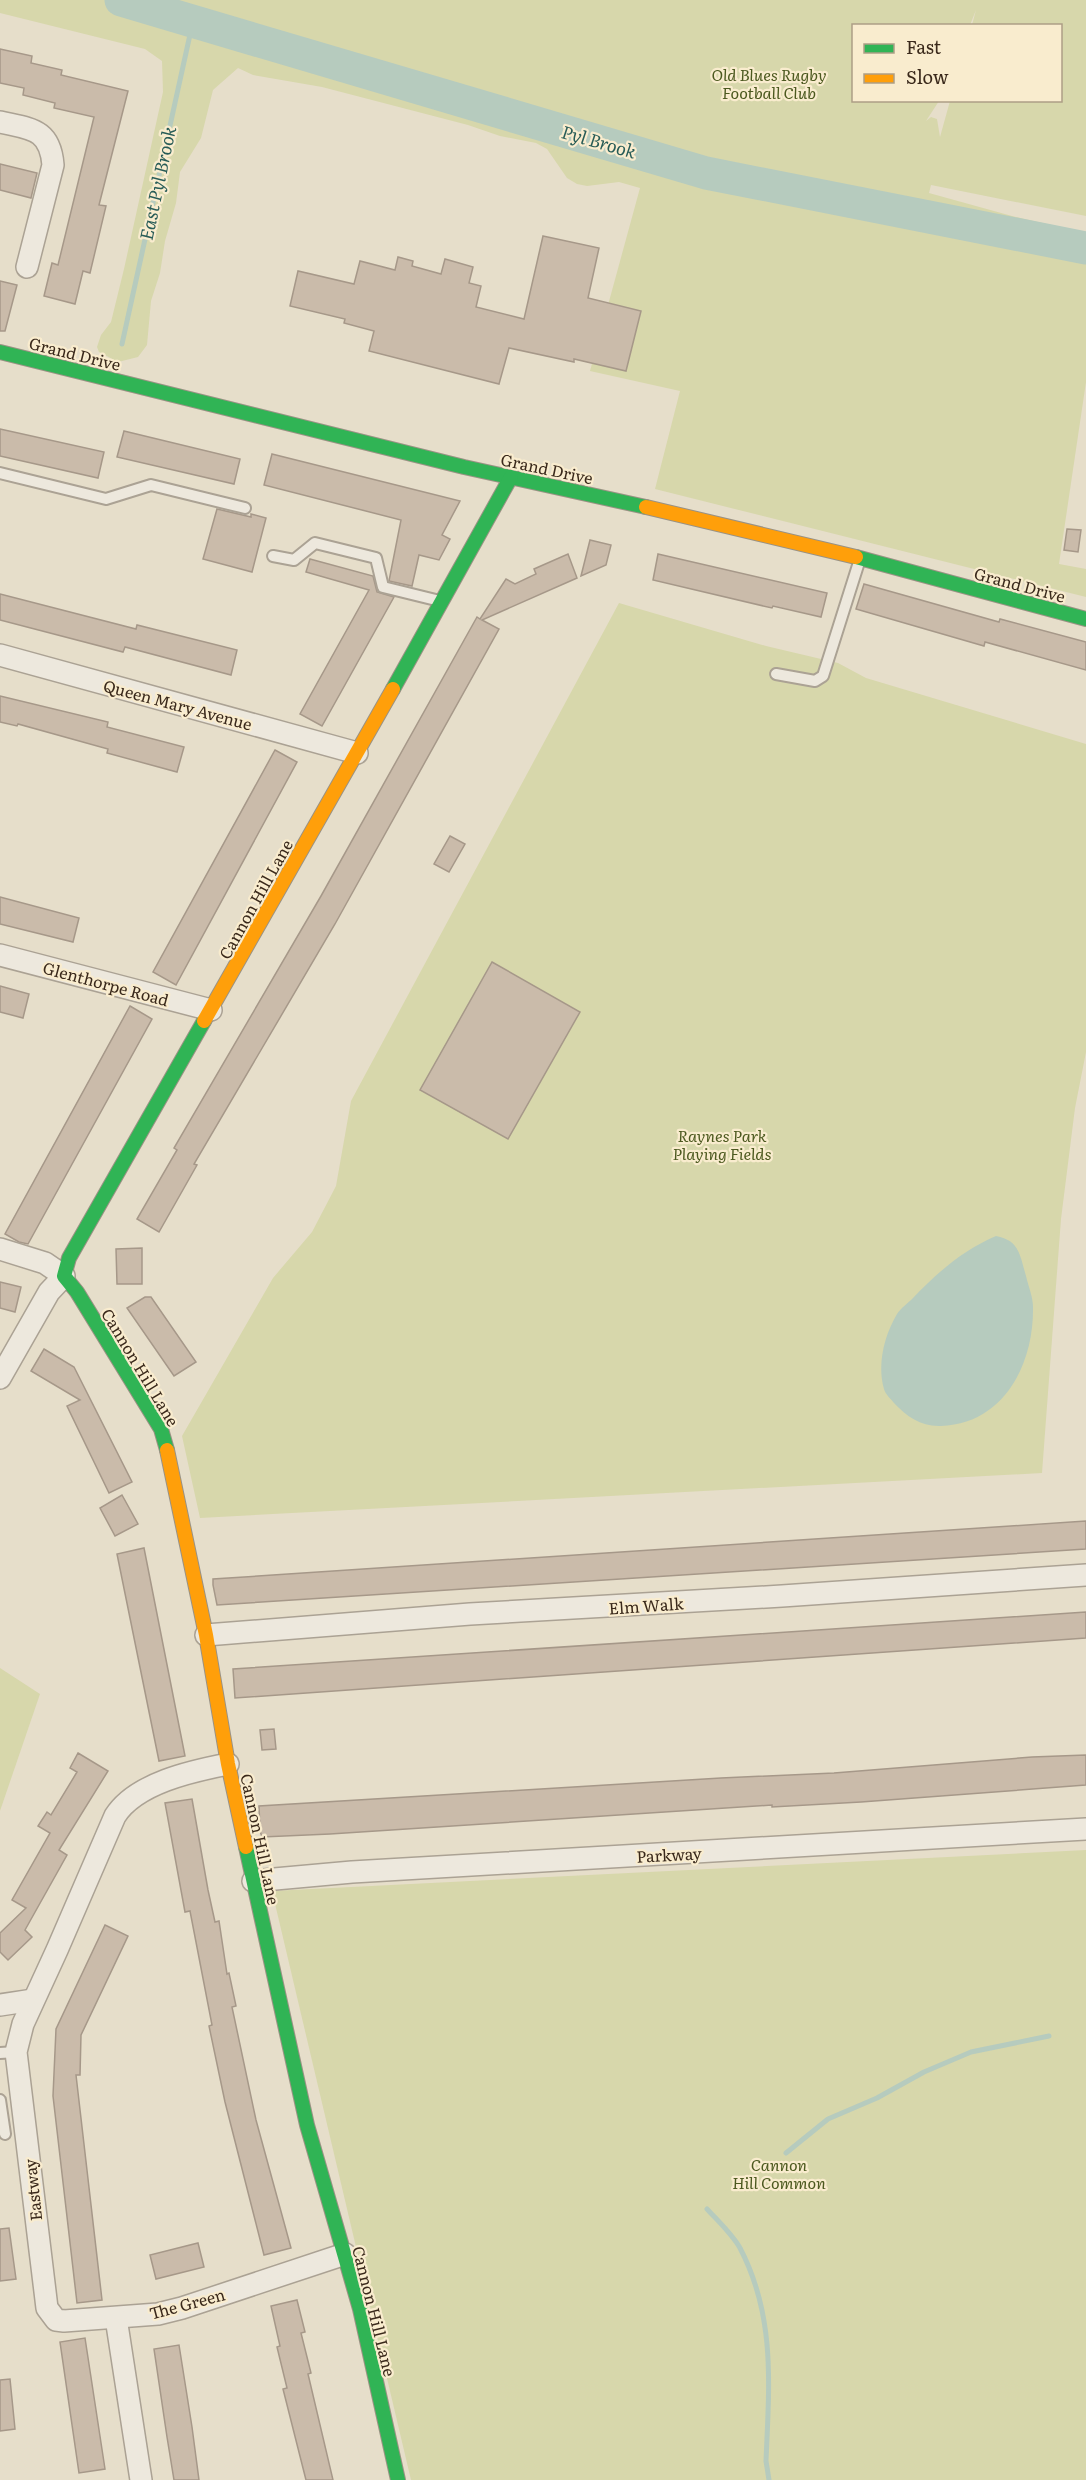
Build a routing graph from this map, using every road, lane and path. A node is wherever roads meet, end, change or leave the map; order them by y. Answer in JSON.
{"nodes":[{"id":1,"x":0,"y":122,"type":"edge"},
{"id":2,"x":27,"y":267,"type":"dead end"},
{"id":3,"x":0,"y":352,"type":"edge"},
{"id":4,"x":0,"y":473,"type":"edge"},
{"id":5,"x":511,"y":477,"type":"junction"},
{"id":6,"x":245,"y":508,"type":"dead end"},
{"id":7,"x":273,"y":556,"type":"dead end"},
{"id":8,"x":861,"y":558,"type":"junction"},
{"id":9,"x":443,"y":602,"type":"junction"},
{"id":10,"x":1086,"y":619,"type":"edge"},
{"id":11,"x":0,"y":655,"type":"edge"},
{"id":12,"x":776,"y":674,"type":"dead end"},
{"id":13,"x":357,"y":753,"type":"junction"},
{"id":14,"x":0,"y":955,"type":"edge"},
{"id":15,"x":211,"y":1010,"type":"junction"},
{"id":16,"x":0,"y":1250,"type":"edge"},
{"id":17,"x":64,"y":1276,"type":"junction"},
{"id":18,"x":0,"y":1378,"type":"edge"},
{"id":19,"x":1086,"y":1575,"type":"edge"},
{"id":20,"x":206,"y":1635,"type":"junction"},
{"id":21,"x":228,"y":1764,"type":"junction"},
{"id":22,"x":1086,"y":1829,"type":"edge"},
{"id":23,"x":253,"y":1881,"type":"junction"},
{"id":24,"x":33,"y":2000,"type":"junction"},
{"id":25,"x":0,"y":2004,"type":"edge"},
{"id":26,"x":8,"y":2053,"type":"edge"},
{"id":27,"x":0,"y":2100,"type":"edge"},
{"id":28,"x":5,"y":2134,"type":"dead end"},
{"id":29,"x":345,"y":2254,"type":"junction"},
{"id":30,"x":116,"y":2318,"type":"junction"},
{"id":31,"x":141,"y":2480,"type":"edge"},
{"id":32,"x":398,"y":2480,"type":"edge"}],
"edges":[{"from":1,"to":2,"type":"street"},
{"from":3,"to":5,"type":"street","name":"Grand Drive"},
{"from":4,"to":6,"type":"lane"},
{"from":5,"to":8,"type":"street","name":"Grand Drive"},
{"from":5,"to":9,"type":"street","name":"Cannon Hill Lane"},
{"from":7,"to":9,"type":"lane"},
{"from":8,"to":10,"type":"street","name":"Grand Drive"},
{"from":8,"to":12,"type":"lane"},
{"from":9,"to":13,"type":"street","name":"Cannon Hill Lane"},
{"from":11,"to":13,"type":"street","name":"Queen Mary Avenue"},
{"from":13,"to":15,"type":"street","name":"Cannon Hill Lane"},
{"from":14,"to":15,"type":"street","name":"Glenthorpe Road"},
{"from":15,"to":17,"type":"street","name":"Cannon Hill Lane"},
{"from":16,"to":17,"type":"street"},
{"from":17,"to":18,"type":"street"},
{"from":17,"to":20,"type":"street","name":"Cannon Hill Lane"},
{"from":19,"to":20,"type":"street","name":"Elm Walk"},
{"from":20,"to":21,"type":"street","name":"Cannon Hill Lane"},
{"from":21,"to":23,"type":"street","name":"Cannon Hill Lane"},
{"from":21,"to":24,"type":"street","name":"Eastway"},
{"from":22,"to":23,"type":"street","name":"Parkway"},
{"from":23,"to":29,"type":"street","name":"Cannon Hill Lane"},
{"from":24,"to":25,"type":"street"},
{"from":24,"to":26,"type":"street","name":"Eastway"},
{"from":26,"to":30,"type":"street","name":"Eastway"},
{"from":27,"to":28,"type":"lane"},
{"from":29,"to":30,"type":"street","name":"The Green"},
{"from":29,"to":32,"type":"street","name":"Cannon Hill Lane"},
{"from":30,"to":31,"type":"street"}]}
